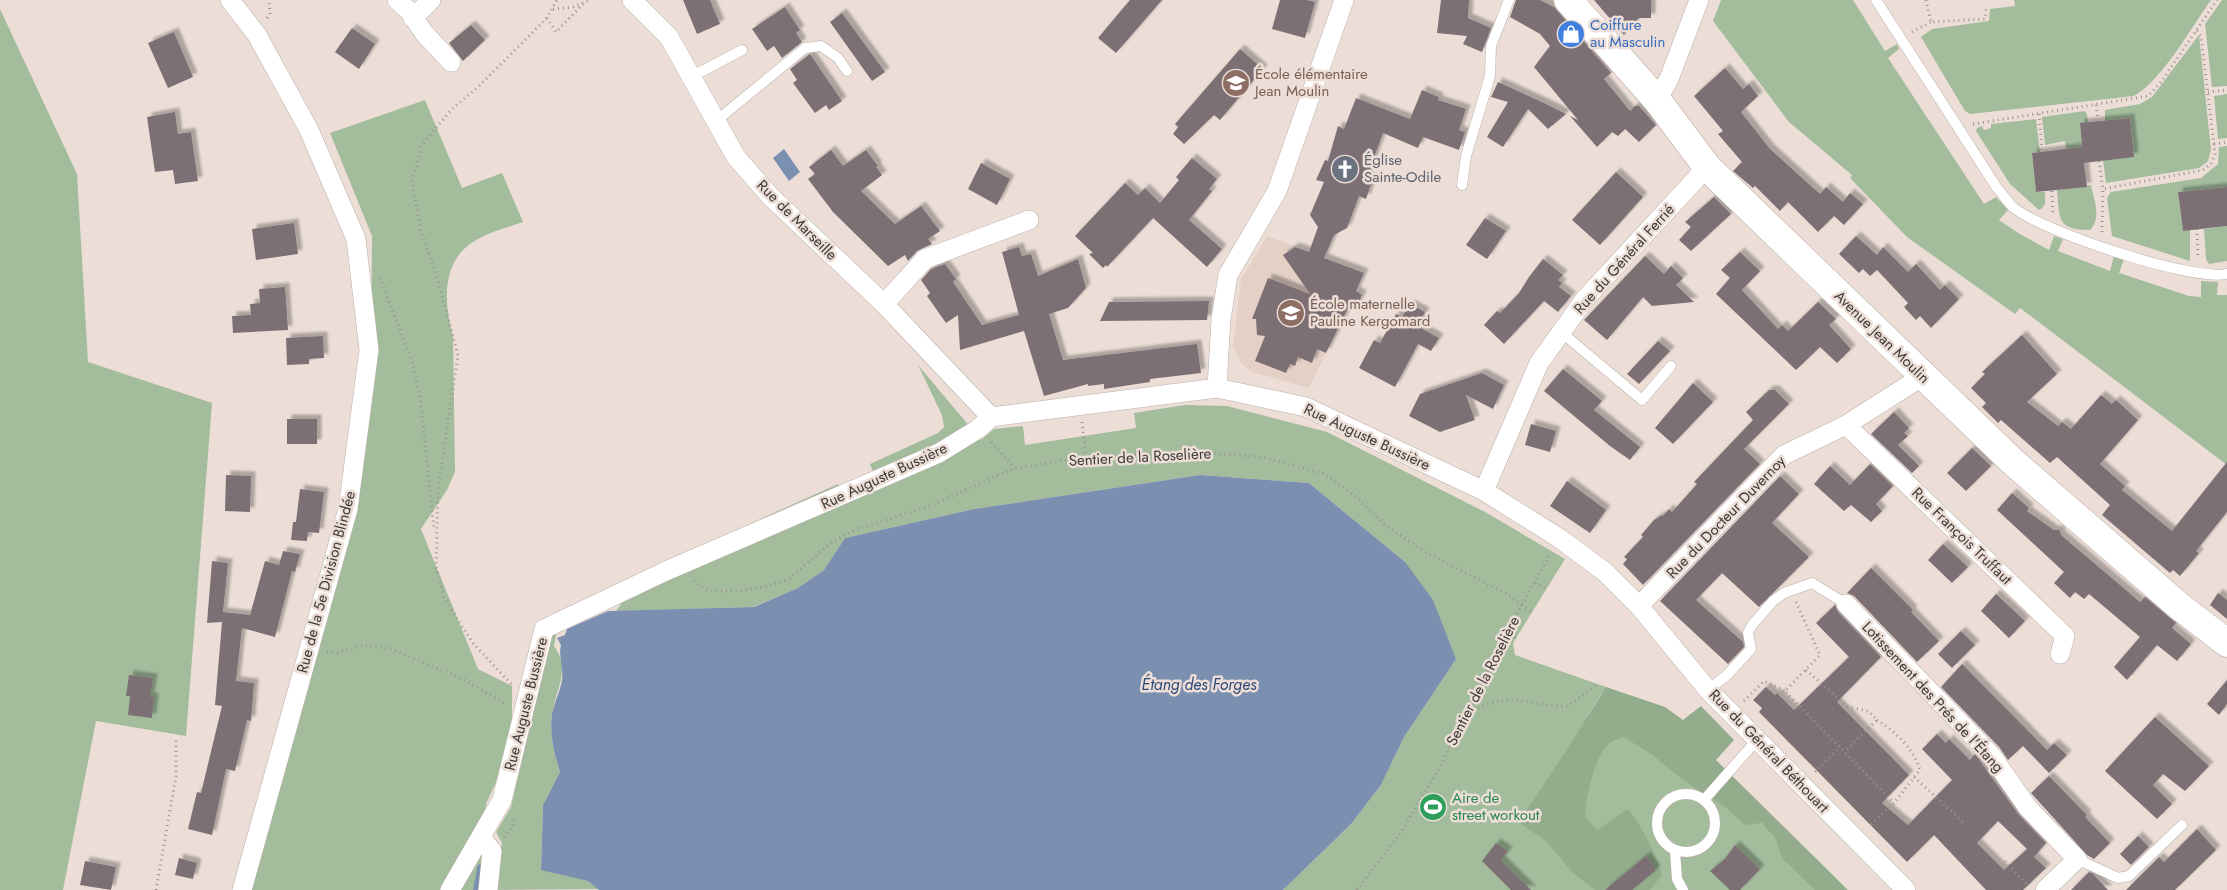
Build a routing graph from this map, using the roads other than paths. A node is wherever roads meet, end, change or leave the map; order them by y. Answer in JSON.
{"nodes":[{"id":1,"x":230,"y":0,"type":"edge"},
{"id":2,"x":397,"y":0,"type":"edge"},
{"id":3,"x":431,"y":0,"type":"edge"},
{"id":4,"x":632,"y":0,"type":"edge"},
{"id":5,"x":1344,"y":0,"type":"edge"},
{"id":6,"x":1509,"y":0,"type":"edge"},
{"id":7,"x":1568,"y":0,"type":"edge"},
{"id":8,"x":1699,"y":0,"type":"edge"},
{"id":9,"x":1876,"y":0,"type":"edge"},
{"id":10,"x":414,"y":18,"type":"junction"},
{"id":11,"x":742,"y":50,"type":"dead end"},
{"id":12,"x":451,"y":62,"type":"dead end"},
{"id":13,"x":847,"y":71,"type":"dead end"},
{"id":14,"x":691,"y":77,"type":"junction"},
{"id":15,"x":1657,"y":100,"type":"junction"},
{"id":16,"x":716,"y":121,"type":"junction"},
{"id":17,"x":1707,"y":167,"type":"junction"},
{"id":18,"x":1462,"y":185,"type":"dead end"},
{"id":19,"x":1029,"y":220,"type":"dead end"},
{"id":20,"x":2227,"y":274,"type":"edge"},
{"id":21,"x":884,"y":304,"type":"junction"},
{"id":22,"x":1562,"y":332,"type":"junction"},
{"id":23,"x":1671,"y":366,"type":"dead end"},
{"id":24,"x":1922,"y":376,"type":"junction"},
{"id":25,"x":1217,"y":388,"type":"junction"},
{"id":26,"x":984,"y":423,"type":"junction"},
{"id":27,"x":1846,"y":425,"type":"junction"},
{"id":28,"x":1484,"y":491,"type":"junction"},
{"id":29,"x":1846,"y":604,"type":"joint"},
{"id":30,"x":1639,"y":606,"type":"junction"},
{"id":31,"x":2227,"y":643,"type":"edge"},
{"id":32,"x":2060,"y":654,"type":"dead end"},
{"id":33,"x":1708,"y":690,"type":"junction"},
{"id":34,"x":1757,"y":740,"type":"junction"},
{"id":35,"x":1704,"y":800,"type":"junction"},
{"id":36,"x":2182,"y":825,"type":"dead end"},
{"id":37,"x":480,"y":837,"type":"junction"},
{"id":38,"x":1675,"y":851,"type":"junction"},
{"id":39,"x":2077,"y":859,"type":"junction"},
{"id":40,"x":242,"y":890,"type":"edge"},
{"id":41,"x":450,"y":890,"type":"edge"},
{"id":42,"x":488,"y":890,"type":"edge"},
{"id":43,"x":1683,"y":890,"type":"edge"},
{"id":44,"x":1906,"y":890,"type":"edge"},
{"id":45,"x":2045,"y":890,"type":"edge"}],
"edges":[{"from":1,"to":40,"type":"street","name":"Rue de la 5e Division Blindée"},
{"from":2,"to":10,"type":"street"},
{"from":3,"to":10,"type":"street"},
{"from":4,"to":14,"type":"street","name":"Rue de Marseille"},
{"from":5,"to":25,"type":"street"},
{"from":6,"to":18,"type":"lane"},
{"from":7,"to":15,"type":"main road","name":"Avenue Jean Moulin"},
{"from":8,"to":15,"type":"street"},
{"from":9,"to":20,"type":"lane"},
{"from":10,"to":12,"type":"street"},
{"from":11,"to":14,"type":"lane"},
{"from":13,"to":16,"type":"lane"},
{"from":14,"to":16,"type":"street","name":"Rue de Marseille"},
{"from":15,"to":17,"type":"main road","name":"Avenue Jean Moulin"},
{"from":16,"to":21,"type":"street","name":"Rue de Marseille"},
{"from":17,"to":22,"type":"street","name":"Rue du Général Ferrié"},
{"from":17,"to":24,"type":"main road","name":"Avenue Jean Moulin"},
{"from":19,"to":21,"type":"street"},
{"from":21,"to":26,"type":"street","name":"Rue de Marseille"},
{"from":22,"to":23,"type":"lane"},
{"from":22,"to":28,"type":"street","name":"Rue du Général Ferrié"},
{"from":24,"to":27,"type":"street","name":"Rue du Docteur Duvernoy"},
{"from":24,"to":31,"type":"main road","name":"Avenue Jean Moulin"},
{"from":25,"to":26,"type":"street","name":"Rue Auguste Bussière"},
{"from":25,"to":28,"type":"street","name":"Rue Auguste Bussière"},
{"from":26,"to":37,"type":"street","name":"Rue Auguste Bussière"},
{"from":27,"to":30,"type":"street","name":"Rue du Docteur Duvernoy"},
{"from":27,"to":32,"type":"street","name":"Rue François Truffaut"},
{"from":28,"to":30,"type":"street","name":"Rue Auguste Bussière"},
{"from":29,"to":33,"type":"lane"},
{"from":29,"to":39,"type":"street","name":"Lotissement des Prés de l'Étang"},
{"from":30,"to":33,"type":"street","name":"Rue du Général Béthouart"},
{"from":33,"to":34,"type":"street","name":"Rue du Général Béthouart"},
{"from":34,"to":35,"type":"lane"},
{"from":34,"to":44,"type":"street","name":"Rue du Général Béthouart"},
{"from":35,"to":38,"type":"lane"},
{"from":35,"to":38,"type":"lane"},
{"from":36,"to":39,"type":"lane","name":"Lotissement des Prés de l'Étang"},
{"from":37,"to":41,"type":"street","name":"Rue Auguste Bussière"},
{"from":37,"to":42,"type":"street"},
{"from":38,"to":43,"type":"lane"},
{"from":39,"to":45,"type":"street"}]}
